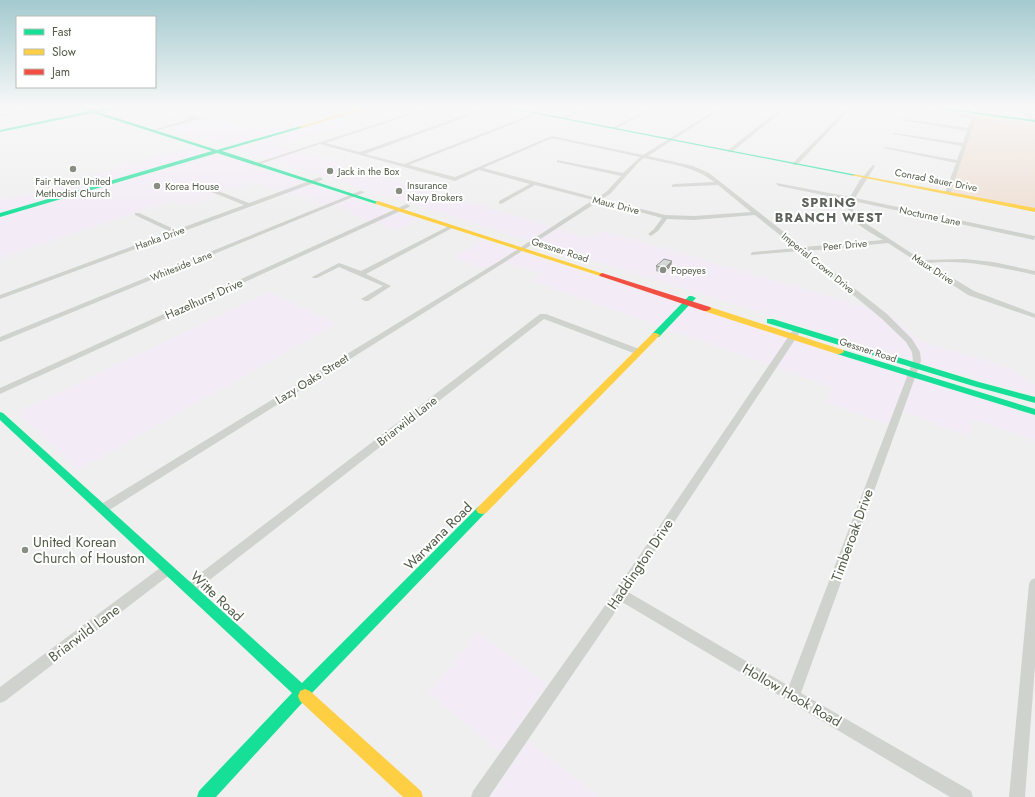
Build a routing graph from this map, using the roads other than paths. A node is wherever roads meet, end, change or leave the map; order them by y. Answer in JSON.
{"nodes":[{"id":1,"x":202,"y":144,"type":"edge"},
{"id":2,"x":241,"y":144,"type":"edge"},
{"id":3,"x":316,"y":144,"type":"edge"},
{"id":4,"x":324,"y":144,"type":"edge"},
{"id":5,"x":387,"y":144,"type":"edge"},
{"id":6,"x":459,"y":144,"type":"edge"},
{"id":7,"x":536,"y":144,"type":"edge"},
{"id":8,"x":587,"y":144,"type":"edge"},
{"id":9,"x":662,"y":144,"type":"edge"},
{"id":10,"x":696,"y":144,"type":"edge"},
{"id":11,"x":739,"y":144,"type":"edge"},
{"id":12,"x":814,"y":144,"type":"edge"},
{"id":13,"x":960,"y":144,"type":"edge"},
{"id":14,"x":965,"y":145,"type":"joint"},
{"id":15,"x":885,"y":148,"type":"dead end"},
{"id":16,"x":221,"y":150,"type":"junction"},
{"id":17,"x":730,"y":151,"type":"junction"},
{"id":18,"x":359,"y":154,"type":"junction"},
{"id":19,"x":644,"y":156,"type":"junction"},
{"id":20,"x":559,"y":161,"type":"dead end"},
{"id":21,"x":260,"y":162,"type":"junction"},
{"id":22,"x":959,"y":162,"type":"junction"},
{"id":23,"x":795,"y":164,"type":"junction"},
{"id":24,"x":404,"y":166,"type":"junction"},
{"id":25,"x":873,"y":166,"type":"dead end"},
{"id":26,"x":480,"y":170,"type":"junction"},
{"id":27,"x":623,"y":175,"type":"junction"},
{"id":28,"x":866,"y":177,"type":"junction"},
{"id":29,"x":320,"y":179,"type":"junction"},
{"id":30,"x":311,"y":182,"type":"junction"},
{"id":31,"x":719,"y":183,"type":"junction"},
{"id":32,"x":533,"y":184,"type":"junction"},
{"id":33,"x":779,"y":184,"type":"dead end"},
{"id":34,"x":674,"y":186,"type":"dead end"},
{"id":35,"x":211,"y":190,"type":"dead end"},
{"id":36,"x":948,"y":193,"type":"junction"},
{"id":37,"x":358,"y":194,"type":"junction"},
{"id":38,"x":851,"y":199,"type":"junction"},
{"id":39,"x":596,"y":200,"type":"junction"},
{"id":40,"x":501,"y":202,"type":"dead end"},
{"id":41,"x":249,"y":205,"type":"junction"},
{"id":42,"x":403,"y":208,"type":"junction"},
{"id":43,"x":1035,"y":210,"type":"edge"},
{"id":44,"x":756,"y":213,"type":"junction"},
{"id":45,"x":137,"y":214,"type":"dead end"},
{"id":46,"x":0,"y":215,"type":"edge"},
{"id":47,"x":665,"y":217,"type":"junction"},
{"id":48,"x":451,"y":227,"type":"junction"},
{"id":49,"x":176,"y":232,"type":"junction"},
{"id":50,"x":651,"y":234,"type":"dead end"},
{"id":51,"x":1034,"y":238,"type":"dead end"},
{"id":52,"x":889,"y":241,"type":"junction"},
{"id":53,"x":525,"y":247,"type":"junction"},
{"id":54,"x":801,"y":249,"type":"junction"},
{"id":55,"x":753,"y":254,"type":"dead end"},
{"id":56,"x":921,"y":262,"type":"junction"},
{"id":57,"x":1035,"y":273,"type":"edge"},
{"id":58,"x":361,"y":274,"type":"junction"},
{"id":59,"x":315,"y":277,"type":"dead end"},
{"id":60,"x":0,"y":297,"type":"edge"},
{"id":61,"x":365,"y":299,"type":"dead end"},
{"id":62,"x":690,"y":300,"type":"junction"},
{"id":63,"x":1035,"y":316,"type":"edge"},
{"id":64,"x":795,"y":333,"type":"junction"},
{"id":65,"x":0,"y":340,"type":"edge"},
{"id":66,"x":638,"y":352,"type":"junction"},
{"id":67,"x":913,"y":371,"type":"junction"},
{"id":68,"x":0,"y":391,"type":"edge"},
{"id":69,"x":1035,"y":400,"type":"edge"},
{"id":70,"x":1035,"y":412,"type":"edge"},
{"id":71,"x":0,"y":415,"type":"edge"},
{"id":72,"x":102,"y":509,"type":"junction"},
{"id":73,"x":168,"y":570,"type":"junction"},
{"id":74,"x":1035,"y":584,"type":"edge"},
{"id":75,"x":189,"y":589,"type":"junction"},
{"id":76,"x":620,"y":594,"type":"junction"},
{"id":77,"x":1032,"y":651,"type":"edge"},
{"id":78,"x":302,"y":693,"type":"junction"},
{"id":79,"x":793,"y":695,"type":"junction"},
{"id":80,"x":0,"y":696,"type":"edge"},
{"id":81,"x":205,"y":797,"type":"edge"},
{"id":82,"x":415,"y":797,"type":"edge"},
{"id":83,"x":479,"y":797,"type":"edge"},
{"id":84,"x":965,"y":797,"type":"edge"},
{"id":85,"x":1018,"y":797,"type":"edge"}],
"edges":[{"from":1,"to":16,"type":"main road","name":"Gessner Road"},
{"from":2,"to":16,"type":"main road"},
{"from":3,"to":21,"type":"street"},
{"from":4,"to":18,"type":"street"},
{"from":5,"to":18,"type":"street"},
{"from":6,"to":24,"type":"street"},
{"from":7,"to":26,"type":"street","name":"Imperial Crown Drive"},
{"from":8,"to":19,"type":"street","name":"Imperial Crown Drive"},
{"from":9,"to":19,"type":"street","name":"Lazy Oaks Street"},
{"from":10,"to":17,"type":"main road","name":"Conrad Sauer Drive"},
{"from":11,"to":17,"type":"street"},
{"from":12,"to":23,"type":"street"},
{"from":13,"to":14,"type":"street"},
{"from":14,"to":22,"type":"street"},
{"from":15,"to":22,"type":"street"},
{"from":16,"to":21,"type":"main road","name":"Gessner Road"},
{"from":16,"to":46,"type":"main road"},
{"from":17,"to":23,"type":"main road","name":"Conrad Sauer Drive"},
{"from":18,"to":24,"type":"street"},
{"from":19,"to":27,"type":"street","name":"Lazy Oaks Street"},
{"from":19,"to":31,"type":"street","name":"Imperial Crown Drive"},
{"from":20,"to":27,"type":"street"},
{"from":21,"to":29,"type":"main road","name":"Gessner Road"},
{"from":21,"to":30,"type":"main road","name":"Gessner Road"},
{"from":22,"to":36,"type":"street"},
{"from":23,"to":28,"type":"main road","name":"Conrad Sauer Drive"},
{"from":24,"to":26,"type":"street"},
{"from":25,"to":28,"type":"street"},
{"from":26,"to":32,"type":"street","name":"Maux Drive"},
{"from":27,"to":39,"type":"street","name":"Lazy Oaks Street"},
{"from":28,"to":36,"type":"main road","name":"Conrad Sauer Drive"},
{"from":28,"to":38,"type":"street"},
{"from":29,"to":30,"type":"street","name":"Hanka Drive"},
{"from":29,"to":37,"type":"main road","name":"Gessner Road"},
{"from":30,"to":37,"type":"main road","name":"Gessner Road"},
{"from":30,"to":41,"type":"street","name":"Hanka Drive"},
{"from":31,"to":34,"type":"street"},
{"from":31,"to":44,"type":"street","name":"Imperial Crown Drive"},
{"from":32,"to":39,"type":"street","name":"Maux Drive"},
{"from":32,"to":40,"type":"street"},
{"from":33,"to":38,"type":"street","name":"Nocturne Lane"},
{"from":35,"to":41,"type":"street"},
{"from":36,"to":43,"type":"main road","name":"Conrad Sauer Drive"},
{"from":37,"to":42,"type":"main road","name":"Gessner Road"},
{"from":37,"to":65,"type":"street","name":"Whiteside Lane"},
{"from":38,"to":51,"type":"street","name":"Nocturne Lane"},
{"from":38,"to":52,"type":"street","name":"Maux Drive"},
{"from":39,"to":47,"type":"street","name":"Maux Drive"},
{"from":39,"to":53,"type":"street","name":"Lazy Oaks Street"},
{"from":41,"to":49,"type":"street","name":"Hanka Drive"},
{"from":42,"to":48,"type":"main road","name":"Gessner Road"},
{"from":42,"to":53,"type":"main road","name":"Gessner Road"},
{"from":42,"to":68,"type":"street","name":"Hazelhurst Drive"},
{"from":44,"to":47,"type":"street","name":"Maux Drive"},
{"from":44,"to":54,"type":"street","name":"Imperial Crown Drive"},
{"from":45,"to":49,"type":"street"},
{"from":47,"to":50,"type":"street"},
{"from":48,"to":53,"type":"main road","name":"Gessner Road"},
{"from":48,"to":58,"type":"street"},
{"from":49,"to":60,"type":"street","name":"Hanka Drive"},
{"from":52,"to":54,"type":"street","name":"Peer Drive"},
{"from":52,"to":56,"type":"street","name":"Maux Drive"},
{"from":53,"to":62,"type":"main road","name":"Gessner Road"},
{"from":53,"to":72,"type":"street","name":"Lazy Oaks Street"},
{"from":54,"to":55,"type":"street","name":"Peer Drive"},
{"from":54,"to":67,"type":"street","name":"Imperial Crown Drive"},
{"from":56,"to":57,"type":"street"},
{"from":56,"to":63,"type":"street","name":"Maux Drive"},
{"from":58,"to":59,"type":"street"},
{"from":58,"to":61,"type":"street"},
{"from":62,"to":64,"type":"main road","name":"Gessner Road"},
{"from":62,"to":66,"type":"main road","name":"Warwana Road"},
{"from":64,"to":67,"type":"main road","name":"Gessner Road"},
{"from":64,"to":76,"type":"street","name":"Haddington Drive"},
{"from":66,"to":75,"type":"street","name":"Briarwild Lane"},
{"from":66,"to":78,"type":"main road","name":"Warwana Road"},
{"from":67,"to":69,"type":"main road","name":"Gessner Road"},
{"from":67,"to":70,"type":"main road","name":"Gessner Road"},
{"from":67,"to":79,"type":"street","name":"Timberoak Drive"},
{"from":71,"to":72,"type":"main road","name":"Witte Road"},
{"from":72,"to":73,"type":"main road","name":"Witte Road"},
{"from":73,"to":75,"type":"main road","name":"Witte Road"},
{"from":73,"to":80,"type":"street","name":"Briarwild Lane"},
{"from":74,"to":77,"type":"street"},
{"from":75,"to":78,"type":"main road","name":"Witte Road"},
{"from":76,"to":79,"type":"street","name":"Hollow Hook Road"},
{"from":76,"to":83,"type":"street","name":"Haddington Drive"},
{"from":77,"to":85,"type":"street"},
{"from":78,"to":81,"type":"main road","name":"Warwana Road"},
{"from":78,"to":82,"type":"main road","name":"Witte Road"},
{"from":79,"to":84,"type":"street","name":"Hollow Hook Road"}]}
